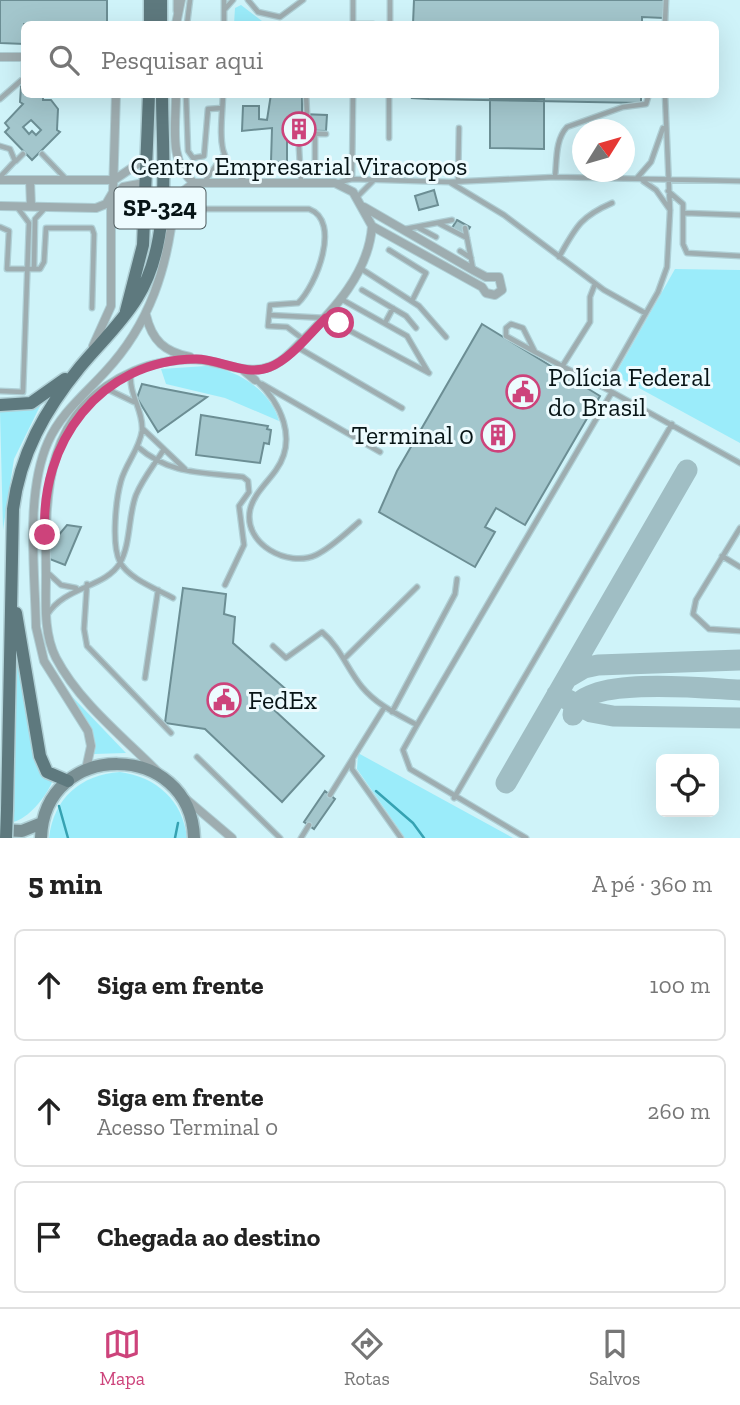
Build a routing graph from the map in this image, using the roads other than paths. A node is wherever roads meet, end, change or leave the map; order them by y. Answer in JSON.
{"nodes":[{"id":1,"x":150,"y":0,"type":"edge"},
{"id":2,"x":161,"y":0,"type":"edge"},
{"id":3,"x":178,"y":0,"type":"edge"},
{"id":4,"x":190,"y":0,"type":"edge"},
{"id":5,"x":224,"y":0,"type":"edge"},
{"id":6,"x":233,"y":0,"type":"edge"},
{"id":7,"x":248,"y":0,"type":"edge"},
{"id":8,"x":303,"y":0,"type":"edge"},
{"id":9,"x":353,"y":0,"type":"edge"},
{"id":10,"x":390,"y":0,"type":"edge"},
{"id":11,"x":666,"y":0,"type":"edge"},
{"id":12,"x":225,"y":9,"type":"junction"},
{"id":13,"x":149,"y":21,"type":"edge"},
{"id":14,"x":161,"y":21,"type":"edge"},
{"id":15,"x":176,"y":21,"type":"edge"},
{"id":16,"x":187,"y":21,"type":"edge"},
{"id":17,"x":224,"y":21,"type":"edge"},
{"id":18,"x":353,"y":21,"type":"edge"},
{"id":19,"x":390,"y":21,"type":"edge"},
{"id":20,"x":665,"y":21,"type":"edge"},
{"id":21,"x":0,"y":57,"type":"edge"},
{"id":22,"x":21,"y":57,"type":"edge"},
{"id":23,"x":21,"y":81,"type":"edge"},
{"id":24,"x":116,"y":98,"type":"edge"},
{"id":25,"x":148,"y":98,"type":"edge"},
{"id":26,"x":162,"y":98,"type":"edge"},
{"id":27,"x":176,"y":98,"type":"edge"},
{"id":28,"x":187,"y":98,"type":"edge"},
{"id":29,"x":223,"y":98,"type":"edge"},
{"id":30,"x":306,"y":98,"type":"edge"},
{"id":31,"x":353,"y":98,"type":"edge"},
{"id":32,"x":389,"y":98,"type":"edge"},
{"id":33,"x":648,"y":98,"type":"edge"},
{"id":34,"x":665,"y":98,"type":"edge"},
{"id":35,"x":0,"y":99,"type":"edge"},
{"id":36,"x":222,"y":108,"type":"junction"},
{"id":37,"x":307,"y":114,"type":"dead end"},
{"id":38,"x":664,"y":122,"type":"junction"},
{"id":39,"x":459,"y":128,"type":"dead end"},
{"id":40,"x":292,"y":133,"type":"dead end"},
{"id":41,"x":315,"y":134,"type":"junction"},
{"id":42,"x":326,"y":134,"type":"dead end"},
{"id":43,"x":389,"y":138,"type":"dead end"},
{"id":44,"x":0,"y":146,"type":"edge"},
{"id":45,"x":299,"y":148,"type":"dead end"},
{"id":46,"x":23,"y":154,"type":"dead end"},
{"id":47,"x":42,"y":154,"type":"dead end"},
{"id":48,"x":222,"y":156,"type":"junction"},
{"id":49,"x":145,"y":159,"type":"junction"},
{"id":50,"x":15,"y":162,"type":"junction"},
{"id":51,"x":315,"y":162,"type":"dead end"},
{"id":52,"x":555,"y":177,"type":"junction"},
{"id":53,"x":0,"y":179,"type":"edge"},
{"id":54,"x":352,"y":179,"type":"junction"},
{"id":55,"x":636,"y":179,"type":"junction"},
{"id":56,"x":30,"y":180,"type":"junction"},
{"id":57,"x":68,"y":180,"type":"junction"},
{"id":58,"x":114,"y":180,"type":"junction"},
{"id":59,"x":667,"y":180,"type":"junction"},
{"id":60,"x":373,"y":181,"type":"junction"},
{"id":61,"x":458,"y":181,"type":"junction"},
{"id":62,"x":740,"y":181,"type":"edge"},
{"id":63,"x":204,"y":182,"type":"junction"},
{"id":64,"x":449,"y":182,"type":"junction"},
{"id":65,"x":144,"y":183,"type":"junction"},
{"id":66,"x":194,"y":183,"type":"junction"},
{"id":67,"x":246,"y":183,"type":"junction"},
{"id":68,"x":335,"y":183,"type":"junction"},
{"id":69,"x":301,"y":184,"type":"junction"},
{"id":70,"x":668,"y":191,"type":"junction"},
{"id":71,"x":111,"y":199,"type":"junction"},
{"id":72,"x":359,"y":201,"type":"junction"},
{"id":73,"x":612,"y":203,"type":"dead end"},
{"id":74,"x":0,"y":206,"type":"edge"},
{"id":75,"x":16,"y":206,"type":"junction"},
{"id":76,"x":31,"y":206,"type":"junction"},
{"id":77,"x":47,"y":207,"type":"junction"},
{"id":78,"x":193,"y":209,"type":"dead end"},
{"id":79,"x":670,"y":211,"type":"junction"},
{"id":80,"x":685,"y":213,"type":"junction"},
{"id":81,"x":740,"y":215,"type":"edge"},
{"id":82,"x":452,"y":220,"type":"dead end"},
{"id":83,"x":438,"y":223,"type":"junction"},
{"id":84,"x":372,"y":226,"type":"junction"},
{"id":85,"x":0,"y":227,"type":"edge"},
{"id":86,"x":419,"y":228,"type":"junction"},
{"id":87,"x":465,"y":228,"type":"dead end"},
{"id":88,"x":400,"y":229,"type":"junction"},
{"id":89,"x":436,"y":237,"type":"dead end"},
{"id":90,"x":467,"y":238,"type":"junction"},
{"id":91,"x":389,"y":250,"type":"dead end"},
{"id":92,"x":460,"y":251,"type":"dead end"},
{"id":93,"x":740,"y":256,"type":"edge"},
{"id":94,"x":559,"y":257,"type":"junction"},
{"id":95,"x":472,"y":258,"type":"junction"},
{"id":96,"x":360,"y":268,"type":"junction"},
{"id":97,"x":31,"y":269,"type":"junction"},
{"id":98,"x":473,"y":270,"type":"junction"},
{"id":99,"x":596,"y":284,"type":"junction"},
{"id":100,"x":362,"y":290,"type":"dead end"},
{"id":101,"x":340,"y":298,"type":"junction"},
{"id":102,"x":412,"y":301,"type":"junction"},
{"id":103,"x":92,"y":308,"type":"dead end"},
{"id":104,"x":393,"y":308,"type":"junction"},
{"id":105,"x":645,"y":313,"type":"junction"},
{"id":106,"x":125,"y":314,"type":"junction"},
{"id":107,"x":146,"y":315,"type":"junction"},
{"id":108,"x":270,"y":315,"type":"junction"},
{"id":109,"x":326,"y":318,"type":"junction"},
{"id":110,"x":385,"y":323,"type":"junction"},
{"id":111,"x":416,"y":328,"type":"dead end"},
{"id":112,"x":446,"y":337,"type":"dead end"},
{"id":113,"x":300,"y":343,"type":"junction"},
{"id":114,"x":535,"y":352,"type":"junction"},
{"id":115,"x":198,"y":359,"type":"junction"},
{"id":116,"x":563,"y":365,"type":"junction"},
{"id":117,"x":81,"y":366,"type":"junction"},
{"id":118,"x":240,"y":369,"type":"junction"},
{"id":119,"x":131,"y":373,"type":"junction"},
{"id":120,"x":255,"y":380,"type":"junction"},
{"id":121,"x":604,"y":387,"type":"junction"},
{"id":122,"x":107,"y":389,"type":"junction"},
{"id":123,"x":0,"y":391,"type":"edge"},
{"id":124,"x":612,"y":392,"type":"junction"},
{"id":125,"x":136,"y":403,"type":"junction"},
{"id":126,"x":0,"y":405,"type":"edge"},
{"id":127,"x":402,"y":408,"type":"dead end"},
{"id":128,"x":672,"y":424,"type":"junction"},
{"id":129,"x":142,"y":428,"type":"junction"},
{"id":130,"x":138,"y":447,"type":"junction"},
{"id":131,"x":164,"y":449,"type":"junction"},
{"id":132,"x":380,"y":452,"type":"dead end"},
{"id":133,"x":156,"y":462,"type":"junction"},
{"id":134,"x":740,"y":463,"type":"edge"},
{"id":135,"x":187,"y":470,"type":"junction"},
{"id":136,"x":359,"y":522,"type":"dead end"},
{"id":137,"x":740,"y":528,"type":"edge"},
{"id":138,"x":722,"y":556,"type":"junction"},
{"id":139,"x":120,"y":562,"type":"junction"},
{"id":140,"x":740,"y":567,"type":"edge"},
{"id":141,"x":46,"y":570,"type":"junction"},
{"id":142,"x":457,"y":579,"type":"dead end"},
{"id":143,"x":87,"y":584,"type":"junction"},
{"id":144,"x":225,"y":585,"type":"dead end"},
{"id":145,"x":417,"y":587,"type":"dead end"},
{"id":146,"x":12,"y":589,"type":"junction"},
{"id":147,"x":77,"y":589,"type":"junction"},
{"id":148,"x":158,"y":590,"type":"junction"},
{"id":149,"x":173,"y":598,"type":"dead end"},
{"id":150,"x":47,"y":616,"type":"junction"},
{"id":151,"x":740,"y":631,"type":"edge"},
{"id":152,"x":272,"y":646,"type":"dead end"},
{"id":153,"x":345,"y":658,"type":"junction"},
{"id":154,"x":145,"y":678,"type":"dead end"},
{"id":155,"x":384,"y":708,"type":"junction"},
{"id":156,"x":392,"y":712,"type":"junction"},
{"id":157,"x":417,"y":725,"type":"junction"},
{"id":158,"x":171,"y":733,"type":"dead end"},
{"id":159,"x":353,"y":754,"type":"junction"},
{"id":160,"x":197,"y":757,"type":"dead end"},
{"id":161,"x":86,"y":769,"type":"junction"},
{"id":162,"x":68,"y":781,"type":"junction"},
{"id":163,"x":175,"y":789,"type":"junction"},
{"id":164,"x":330,"y":795,"type":"dead end"},
{"id":165,"x":454,"y":798,"type":"junction"},
{"id":166,"x":43,"y":824,"type":"junction"},
{"id":167,"x":309,"y":825,"type":"dead end"},
{"id":168,"x":0,"y":830,"type":"edge"},
{"id":169,"x":6,"y":838,"type":"edge"},
{"id":170,"x":41,"y":838,"type":"edge"},
{"id":171,"x":194,"y":838,"type":"edge"},
{"id":172,"x":232,"y":838,"type":"edge"},
{"id":173,"x":280,"y":838,"type":"edge"},
{"id":174,"x":301,"y":838,"type":"edge"},
{"id":175,"x":401,"y":838,"type":"edge"},
{"id":176,"x":526,"y":838,"type":"edge"}],
"edges":[{"from":1,"to":13,"type":"main road"},
{"from":2,"to":14,"type":"main road"},
{"from":3,"to":15,"type":"street"},
{"from":4,"to":16,"type":"lane"},
{"from":5,"to":12,"type":"lane"},
{"from":6,"to":12,"type":"lane"},
{"from":7,"to":8,"type":"lane"},
{"from":9,"to":18,"type":"lane"},
{"from":10,"to":19,"type":"lane"},
{"from":11,"to":20,"type":"lane"},
{"from":12,"to":17,"type":"lane"},
{"from":21,"to":22,"type":"street"},
{"from":23,"to":35,"type":"lane"},
{"from":24,"to":58,"type":"street"},
{"from":25,"to":49,"type":"main road"},
{"from":26,"to":106,"type":"main road","number":"SP-324"},
{"from":27,"to":66,"type":"street"},
{"from":28,"to":36,"type":"lane"},
{"from":29,"to":36,"type":"lane"},
{"from":30,"to":37,"type":"lane"},
{"from":31,"to":54,"type":"lane"},
{"from":32,"to":43,"type":"lane"},
{"from":33,"to":52,"type":"lane"},
{"from":34,"to":38,"type":"lane"},
{"from":36,"to":48,"type":"lane"},
{"from":38,"to":55,"type":"lane"},
{"from":38,"to":59,"type":"lane"},
{"from":39,"to":61,"type":"lane"},
{"from":40,"to":41,"type":"lane"},
{"from":41,"to":42,"type":"lane"},
{"from":41,"to":51,"type":"lane"},
{"from":44,"to":50,"type":"lane"},
{"from":45,"to":69,"type":"lane"},
{"from":46,"to":50,"type":"lane"},
{"from":47,"to":57,"type":"lane"},
{"from":48,"to":63,"type":"lane"},
{"from":48,"to":67,"type":"lane"},
{"from":49,"to":58,"type":"street"},
{"from":49,"to":65,"type":"main road"},
{"from":50,"to":53,"type":"lane"},
{"from":52,"to":55,"type":"lane"},
{"from":52,"to":61,"type":"lane"},
{"from":53,"to":56,"type":"street"},
{"from":54,"to":60,"type":"lane"},
{"from":54,"to":68,"type":"lane"},
{"from":55,"to":59,"type":"lane"},
{"from":55,"to":79,"type":"lane"},
{"from":56,"to":57,"type":"street"},
{"from":56,"to":76,"type":"street"},
{"from":57,"to":58,"type":"street"},
{"from":58,"to":71,"type":"street"},
{"from":59,"to":62,"type":"lane"},
{"from":59,"to":70,"type":"lane"},
{"from":60,"to":64,"type":"lane"},
{"from":60,"to":72,"type":"lane"},
{"from":61,"to":64,"type":"lane"},
{"from":63,"to":66,"type":"street"},
{"from":63,"to":67,"type":"street"},
{"from":64,"to":94,"type":"lane"},
{"from":65,"to":71,"type":"street"},
{"from":65,"to":106,"type":"main road"},
{"from":66,"to":107,"type":"street"},
{"from":67,"to":69,"type":"street"},
{"from":68,"to":69,"type":"street"},
{"from":68,"to":72,"type":"street"},
{"from":70,"to":79,"type":"lane"},
{"from":70,"to":80,"type":"lane"},
{"from":71,"to":77,"type":"street"},
{"from":71,"to":117,"type":"street"},
{"from":72,"to":84,"type":"street"},
{"from":72,"to":88,"type":"street"},
{"from":73,"to":94,"type":"lane"},
{"from":74,"to":75,"type":"street"},
{"from":75,"to":76,"type":"street"},
{"from":75,"to":97,"type":"lane"},
{"from":76,"to":77,"type":"street"},
{"from":77,"to":97,"type":"lane"},
{"from":78,"to":108,"type":"lane"},
{"from":79,"to":105,"type":"lane"},
{"from":80,"to":81,"type":"lane"},
{"from":80,"to":93,"type":"lane"},
{"from":82,"to":83,"type":"lane"},
{"from":83,"to":86,"type":"lane"},
{"from":83,"to":90,"type":"lane"},
{"from":84,"to":96,"type":"street"},
{"from":84,"to":98,"type":"street"},
{"from":85,"to":97,"type":"lane"},
{"from":86,"to":88,"type":"lane"},
{"from":86,"to":89,"type":"lane"},
{"from":87,"to":90,"type":"lane"},
{"from":88,"to":98,"type":"street"},
{"from":90,"to":95,"type":"lane"},
{"from":91,"to":102,"type":"lane"},
{"from":92,"to":95,"type":"lane"},
{"from":94,"to":99,"type":"lane"},
{"from":95,"to":98,"type":"lane"},
{"from":96,"to":101,"type":"street"},
{"from":96,"to":102,"type":"lane"},
{"from":97,"to":103,"type":"lane"},
{"from":97,"to":123,"type":"lane"},
{"from":99,"to":105,"type":"lane"},
{"from":99,"to":116,"type":"lane"},
{"from":100,"to":104,"type":"lane"},
{"from":101,"to":109,"type":"street"},
{"from":101,"to":110,"type":"lane"},
{"from":102,"to":112,"type":"lane"},
{"from":104,"to":110,"type":"lane"},
{"from":104,"to":111,"type":"lane"},
{"from":105,"to":121,"type":"lane"},
{"from":106,"to":117,"type":"main road","number":"SP-324"},
{"from":107,"to":115,"type":"street"},
{"from":107,"to":161,"type":"street"},
{"from":108,"to":109,"type":"lane"},
{"from":108,"to":113,"type":"lane"},
{"from":109,"to":110,"type":"lane"},
{"from":109,"to":113,"type":"street"},
{"from":113,"to":118,"type":"street"},
{"from":113,"to":127,"type":"lane"},
{"from":114,"to":114,"type":"lane"},
{"from":114,"to":116,"type":"lane"},
{"from":115,"to":118,"type":"street"},
{"from":115,"to":119,"type":"street"},
{"from":116,"to":121,"type":"lane"},
{"from":117,"to":126,"type":"main road"},
{"from":117,"to":146,"type":"main road","number":"SP-324"},
{"from":118,"to":120,"type":"street"},
{"from":119,"to":122,"type":"street"},
{"from":119,"to":125,"type":"lane"},
{"from":120,"to":132,"type":"lane"},
{"from":120,"to":136,"type":"lane"},
{"from":121,"to":124,"type":"lane"},
{"from":122,"to":125,"type":"lane"},
{"from":122,"to":141,"type":"street"},
{"from":124,"to":128,"type":"lane"},
{"from":124,"to":157,"type":"lane"},
{"from":125,"to":129,"type":"lane"},
{"from":128,"to":134,"type":"lane"},
{"from":128,"to":165,"type":"lane"},
{"from":129,"to":130,"type":"lane"},
{"from":129,"to":131,"type":"lane"},
{"from":130,"to":133,"type":"lane"},
{"from":130,"to":139,"type":"lane"},
{"from":131,"to":133,"type":"lane"},
{"from":131,"to":135,"type":"lane"},
{"from":133,"to":135,"type":"lane"},
{"from":133,"to":139,"type":"lane"},
{"from":135,"to":144,"type":"lane"},
{"from":137,"to":138,"type":"lane"},
{"from":138,"to":140,"type":"lane"},
{"from":138,"to":151,"type":"lane"},
{"from":139,"to":143,"type":"lane"},
{"from":139,"to":148,"type":"lane"},
{"from":141,"to":147,"type":"lane"},
{"from":141,"to":150,"type":"street"},
{"from":142,"to":156,"type":"lane"},
{"from":143,"to":147,"type":"lane"},
{"from":143,"to":158,"type":"lane"},
{"from":145,"to":153,"type":"lane"},
{"from":146,"to":162,"type":"main road"},
{"from":146,"to":169,"type":"main road","number":"SP-324","bridge":true},
{"from":147,"to":150,"type":"lane"},
{"from":148,"to":149,"type":"lane"},
{"from":148,"to":154,"type":"lane"},
{"from":150,"to":163,"type":"street"},
{"from":152,"to":153,"type":"lane"},
{"from":153,"to":155,"type":"lane"},
{"from":155,"to":156,"type":"lane"},
{"from":155,"to":159,"type":"lane"},
{"from":156,"to":157,"type":"lane"},
{"from":157,"to":165,"type":"lane"},
{"from":159,"to":164,"type":"lane"},
{"from":159,"to":175,"type":"lane"},
{"from":160,"to":173,"type":"lane"},
{"from":161,"to":162,"type":"main road"},
{"from":161,"to":163,"type":"main road"},
{"from":162,"to":166,"type":"main road"},
{"from":163,"to":171,"type":"main road"},
{"from":163,"to":172,"type":"street"},
{"from":165,"to":176,"type":"lane"},
{"from":166,"to":168,"type":"main road"},
{"from":166,"to":170,"type":"main road"},
{"from":167,"to":174,"type":"lane"}]}
